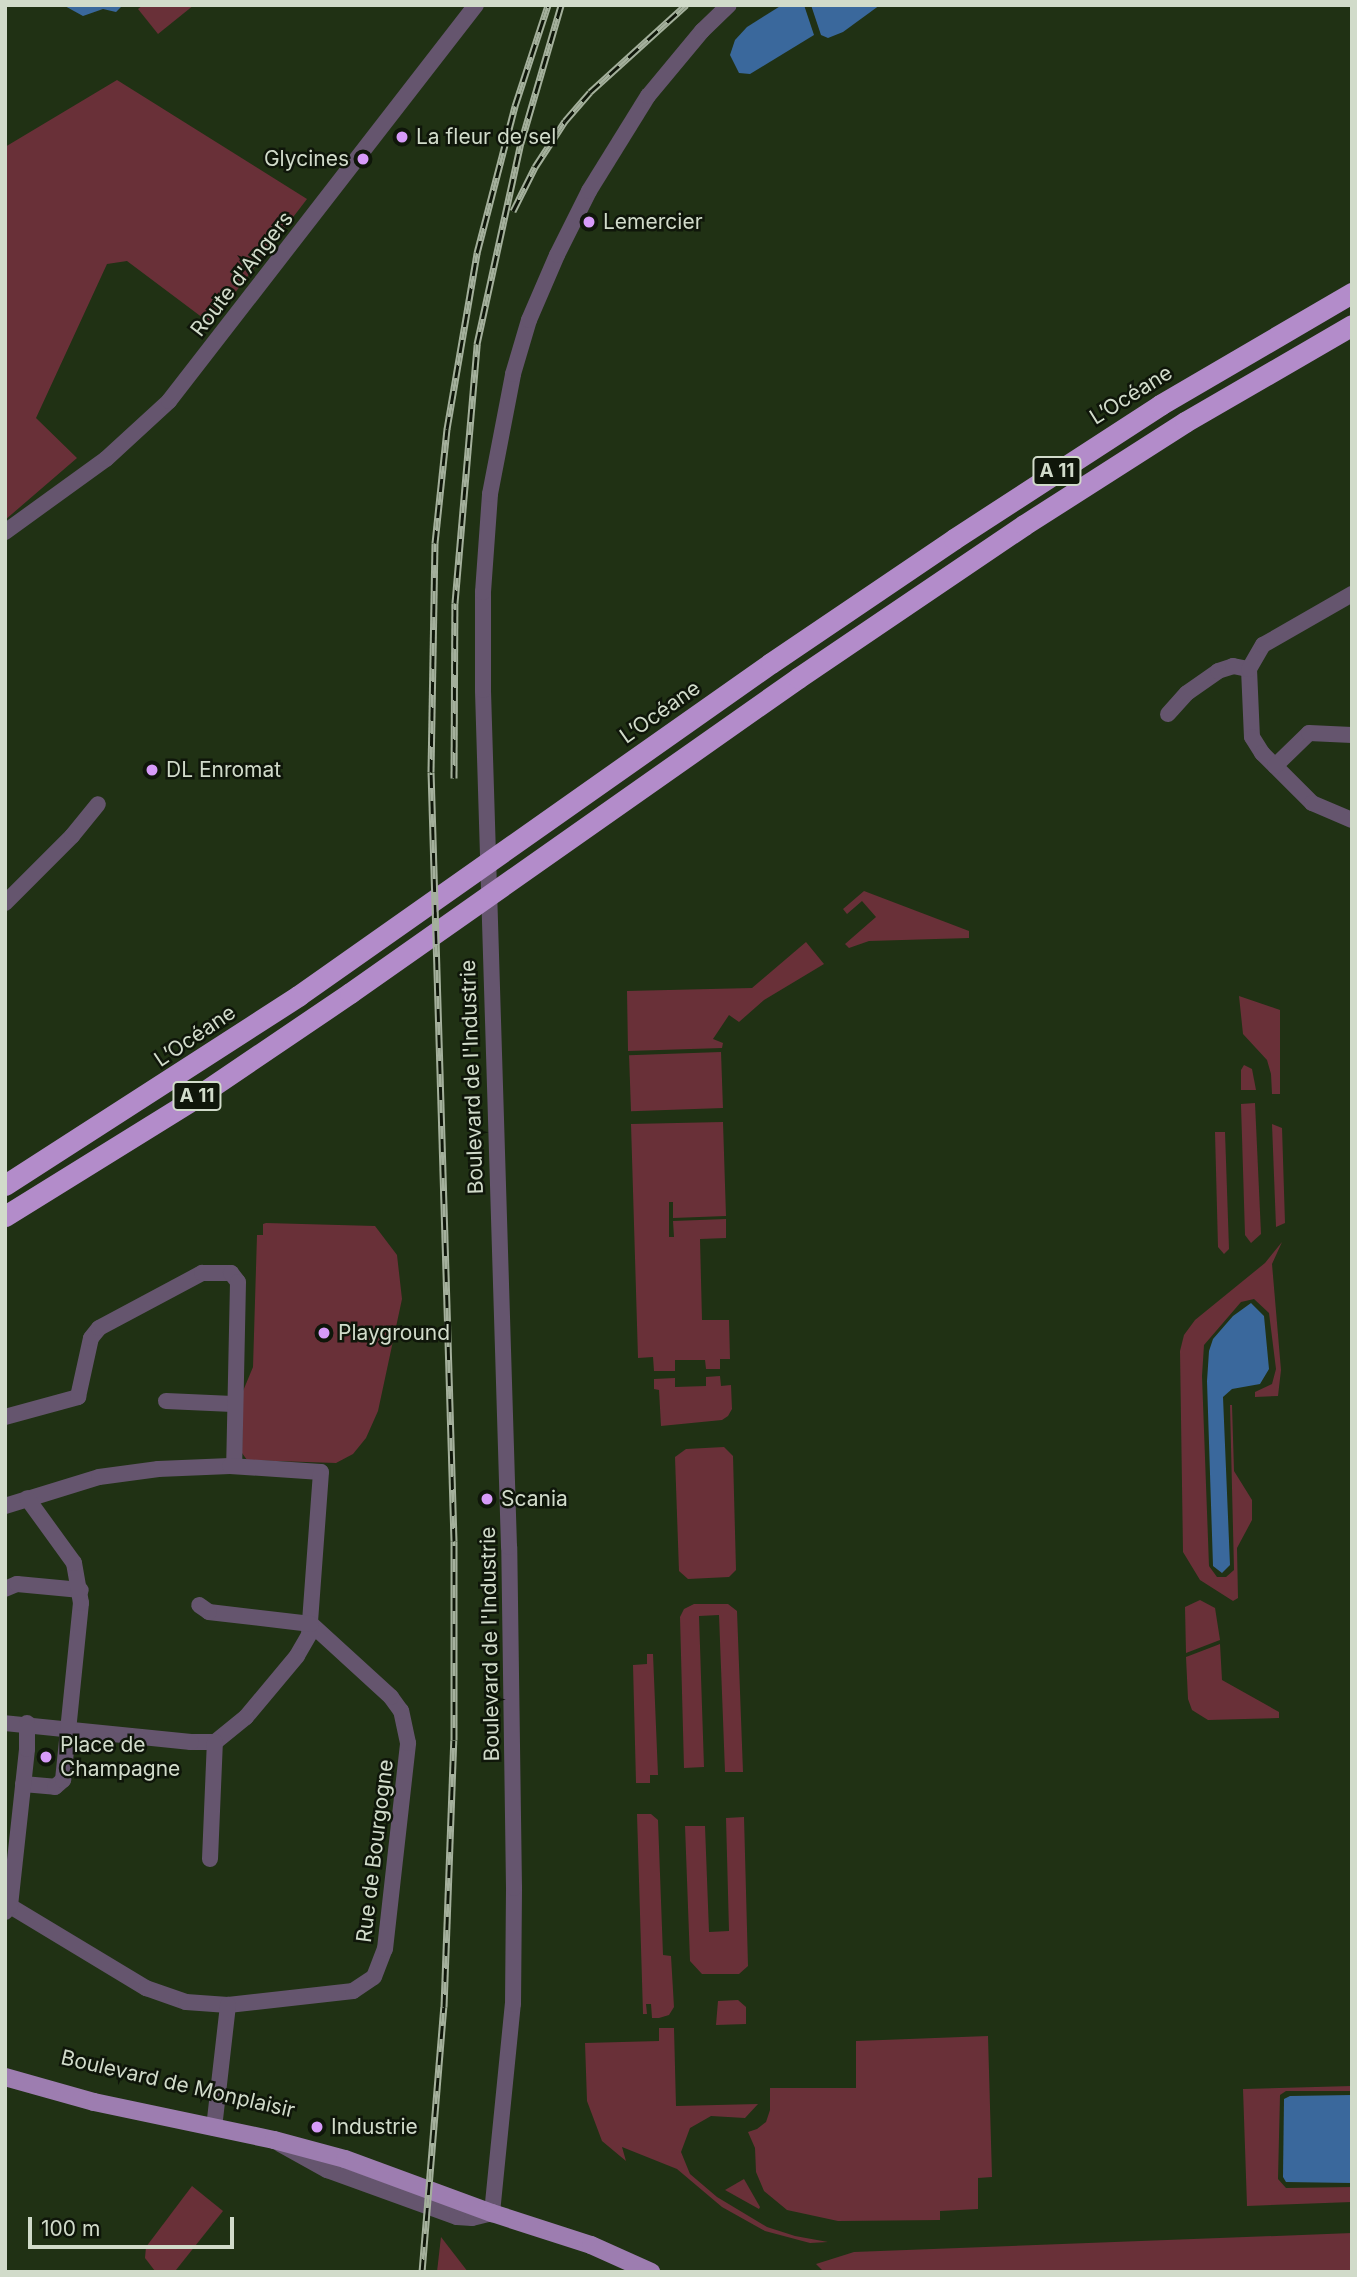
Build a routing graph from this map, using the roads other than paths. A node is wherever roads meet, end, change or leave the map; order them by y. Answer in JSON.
{"nodes":[{"id":1,"x":476,"y":5,"type":"edge"},
{"id":2,"x":729,"y":5,"type":"edge"},
{"id":3,"x":1352,"y":293,"type":"edge"},
{"id":4,"x":1352,"y":325,"type":"edge"},
{"id":5,"x":5,"y":532,"type":"edge"},
{"id":6,"x":1352,"y":594,"type":"edge"},
{"id":7,"x":1248,"y":669,"type":"junction"},
{"id":8,"x":1168,"y":714,"type":"dead end"},
{"id":9,"x":1352,"y":735,"type":"edge"},
{"id":10,"x":1275,"y":766,"type":"junction"},
{"id":11,"x":98,"y":804,"type":"dead end"},
{"id":12,"x":1352,"y":820,"type":"edge"},
{"id":13,"x":5,"y":903,"type":"edge"},
{"id":14,"x":5,"y":1185,"type":"edge"},
{"id":15,"x":5,"y":1216,"type":"edge"},
{"id":16,"x":166,"y":1401,"type":"dead end"},
{"id":17,"x":233,"y":1404,"type":"junction"},
{"id":18,"x":5,"y":1418,"type":"edge"},
{"id":19,"x":234,"y":1466,"type":"junction"},
{"id":20,"x":27,"y":1498,"type":"junction"},
{"id":21,"x":5,"y":1506,"type":"edge"},
{"id":22,"x":5,"y":1588,"type":"edge"},
{"id":23,"x":80,"y":1590,"type":"junction"},
{"id":24,"x":199,"y":1605,"type":"dead end"},
{"id":25,"x":311,"y":1623,"type":"junction"},
{"id":26,"x":5,"y":1723,"type":"edge"},
{"id":27,"x":27,"y":1723,"type":"junction"},
{"id":28,"x":70,"y":1728,"type":"junction"},
{"id":29,"x":215,"y":1741,"type":"junction"},
{"id":30,"x":23,"y":1784,"type":"junction"},
{"id":31,"x":211,"y":1859,"type":"dead end"},
{"id":32,"x":8,"y":1909,"type":"edge"},
{"id":33,"x":228,"y":2006,"type":"junction"},
{"id":34,"x":5,"y":2064,"type":"edge"},
{"id":35,"x":5,"y":2077,"type":"edge"},
{"id":36,"x":214,"y":2122,"type":"junction"},
{"id":37,"x":391,"y":2178,"type":"junction"},
{"id":38,"x":455,"y":2202,"type":"junction"},
{"id":39,"x":493,"y":2207,"type":"junction"},
{"id":40,"x":652,"y":2272,"type":"edge"}],
"edges":[{"from":1,"to":5,"type":"street","name":"Route d'Angers"},
{"from":2,"to":39,"type":"street","name":"Boulevard de l'Industrie"},
{"from":3,"to":14,"type":"highway","name":"L’Océane","number":"A 11"},
{"from":4,"to":15,"type":"highway","number":"A 11"},
{"from":6,"to":7,"type":"street"},
{"from":7,"to":8,"type":"street"},
{"from":7,"to":10,"type":"street"},
{"from":9,"to":10,"type":"street"},
{"from":10,"to":12,"type":"street"},
{"from":11,"to":13,"type":"street"},
{"from":16,"to":17,"type":"street"},
{"from":17,"to":18,"type":"street"},
{"from":17,"to":19,"type":"street"},
{"from":19,"to":20,"type":"street"},
{"from":19,"to":25,"type":"street"},
{"from":20,"to":21,"type":"street"},
{"from":20,"to":23,"type":"street"},
{"from":22,"to":23,"type":"street"},
{"from":23,"to":28,"type":"street"},
{"from":24,"to":25,"type":"street"},
{"from":25,"to":29,"type":"street"},
{"from":25,"to":33,"type":"street","name":"Rue de Bourgogne"},
{"from":26,"to":27,"type":"street"},
{"from":27,"to":28,"type":"street"},
{"from":27,"to":30,"type":"street"},
{"from":28,"to":29,"type":"street"},
{"from":28,"to":30,"type":"street"},
{"from":29,"to":31,"type":"street"},
{"from":30,"to":32,"type":"street"},
{"from":32,"to":33,"type":"street","name":"Rue de Bourgogne"},
{"from":33,"to":36,"type":"street"},
{"from":34,"to":36,"type":"main road","name":"Boulevard de Monplaisir"},
{"from":35,"to":36,"type":"main road","name":"Boulevard de Monplaisir"},
{"from":36,"to":37,"type":"main road","name":"Boulevard de Monplaisir"},
{"from":36,"to":37,"type":"main road","name":"Boulevard de Monplaisir"},
{"from":37,"to":38,"type":"main road","name":"Boulevard de Monplaisir"},
{"from":37,"to":38,"type":"street"},
{"from":38,"to":39,"type":"main road","name":"Boulevard de Monplaisir"},
{"from":38,"to":39,"type":"street"},
{"from":39,"to":40,"type":"main road","name":"Boulevard de Monplaisir"}]}
